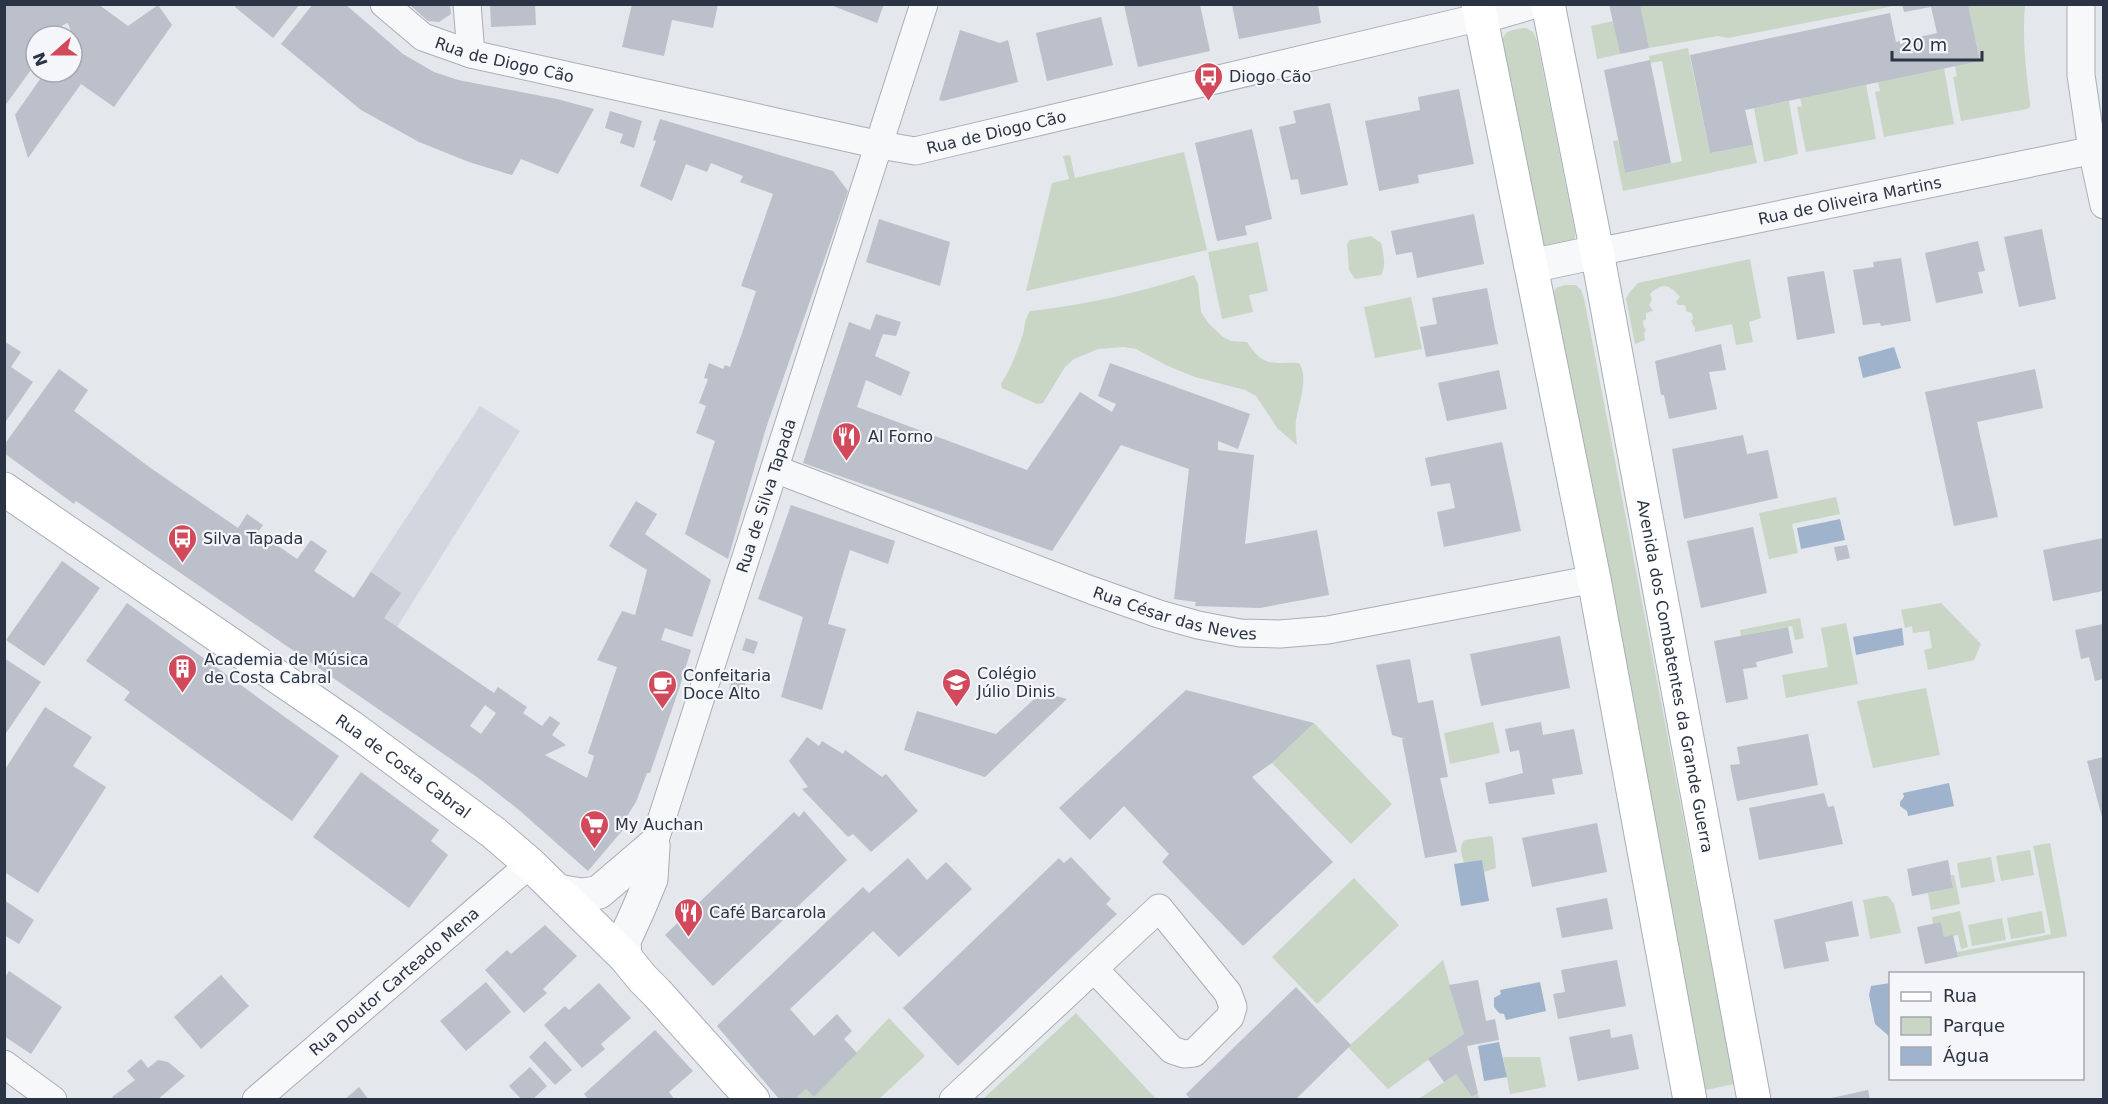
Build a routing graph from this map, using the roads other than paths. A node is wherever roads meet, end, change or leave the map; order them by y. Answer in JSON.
{"nodes":[{"id":1,"x":384,"y":4,"type":"edge"},
{"id":2,"x":467,"y":4,"type":"edge"},
{"id":3,"x":924,"y":4,"type":"edge"},
{"id":4,"x":1526,"y":4,"type":"edge"},
{"id":5,"x":1548,"y":4,"type":"edge"},
{"id":6,"x":2081,"y":4,"type":"edge"},
{"id":7,"x":1479,"y":11,"type":"edge"},
{"id":8,"x":471,"y":54,"type":"junction"},
{"id":9,"x":880,"y":145,"type":"junction"},
{"id":10,"x":2098,"y":149,"type":"edge"},
{"id":11,"x":2103,"y":205,"type":"edge"},
{"id":12,"x":1596,"y":252,"type":"junction"},
{"id":13,"x":1531,"y":266,"type":"junction"},
{"id":14,"x":775,"y":469,"type":"junction"},
{"id":15,"x":4,"y":489,"type":"edge"},
{"id":16,"x":1593,"y":579,"type":"junction"},
{"id":17,"x":653,"y":846,"type":"junction"},
{"id":18,"x":530,"y":864,"type":"junction"},
{"id":19,"x":558,"y":891,"type":"junction"},
{"id":20,"x":625,"y":957,"type":"junction"},
{"id":21,"x":1094,"y":969,"type":"junction"},
{"id":22,"x":4,"y":1064,"type":"edge"},
{"id":23,"x":1750,"y":1099,"type":"edge"},
{"id":24,"x":53,"y":1100,"type":"edge"},
{"id":25,"x":256,"y":1100,"type":"edge"},
{"id":26,"x":753,"y":1100,"type":"edge"},
{"id":27,"x":953,"y":1100,"type":"edge"},
{"id":28,"x":1690,"y":1100,"type":"edge"}],
"edges":[{"from":1,"to":8,"type":"street","name":"Rua de Diogo Cão"},
{"from":2,"to":8,"type":"street"},
{"from":3,"to":9,"type":"street","name":"Rua de Silva Tapada"},
{"from":4,"to":7,"type":"street"},
{"from":5,"to":12,"type":"main road","name":"Avenida dos Combatentes da Grande Guerra"},
{"from":6,"to":10,"type":"street"},
{"from":7,"to":9,"type":"street","name":"Rua de Diogo Cão"},
{"from":7,"to":13,"type":"main road"},
{"from":8,"to":9,"type":"street","name":"Rua de Diogo Cão"},
{"from":9,"to":14,"type":"street","name":"Rua de Silva Tapada"},
{"from":10,"to":11,"type":"street"},
{"from":10,"to":12,"type":"street","name":"Rua de Oliveira Martins"},
{"from":12,"to":13,"type":"street"},
{"from":12,"to":23,"type":"main road","name":"Avenida dos Combatentes da Grande Guerra"},
{"from":13,"to":16,"type":"main road"},
{"from":14,"to":16,"type":"street","name":"Rua César das Neves"},
{"from":14,"to":17,"type":"street","name":"Rua de Silva Tapada"},
{"from":15,"to":18,"type":"main road","name":"Rua de Costa Cabral"},
{"from":16,"to":28,"type":"main road"},
{"from":17,"to":19,"type":"street"},
{"from":17,"to":20,"type":"street"},
{"from":18,"to":19,"type":"main road","name":"Rua de Costa Cabral"},
{"from":18,"to":25,"type":"street","name":"Rua Doutor Carteado Mena"},
{"from":19,"to":20,"type":"main road","name":"Rua de Costa Cabral"},
{"from":20,"to":26,"type":"main road","name":"Rua de Costa Cabral"},
{"from":21,"to":21,"type":"street"},
{"from":21,"to":27,"type":"street"},
{"from":22,"to":24,"type":"street"}]}
